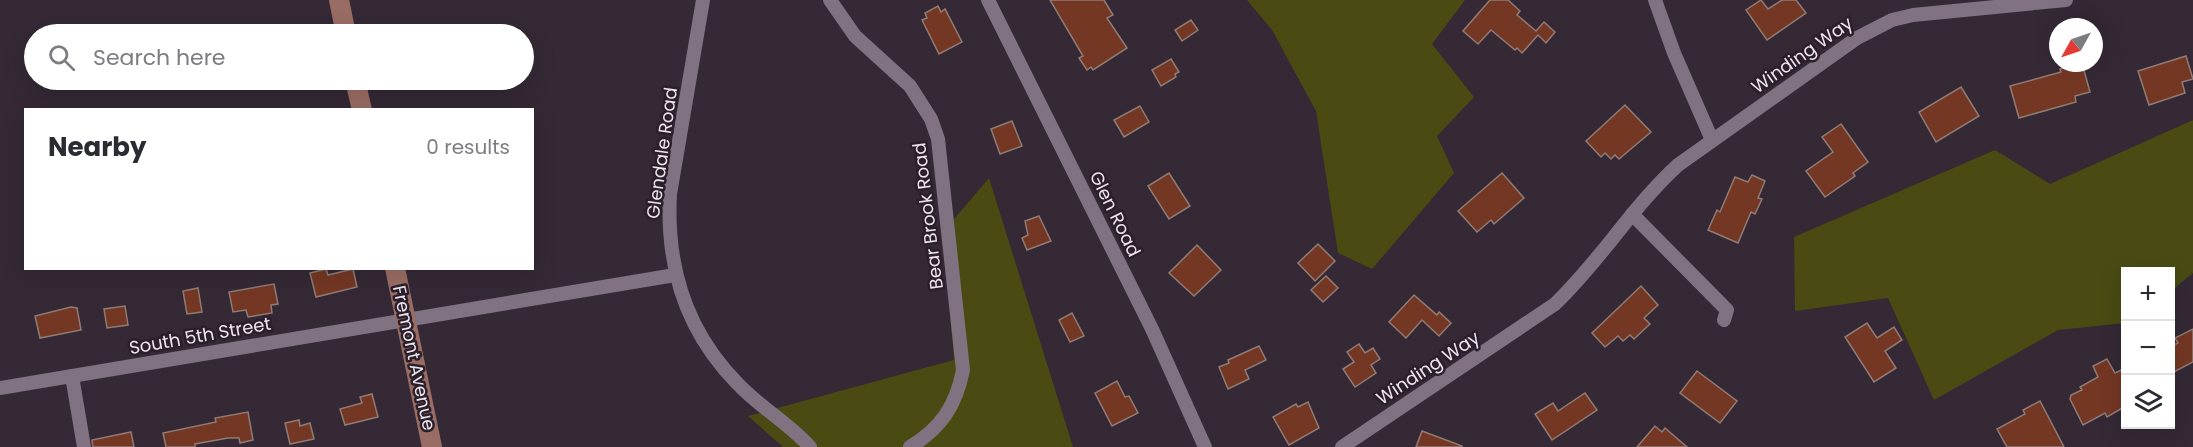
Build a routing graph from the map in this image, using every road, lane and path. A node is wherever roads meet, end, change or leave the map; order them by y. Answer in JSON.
{"nodes":[{"id":1,"x":339,"y":0,"type":"edge"},
{"id":2,"x":703,"y":0,"type":"edge"},
{"id":3,"x":830,"y":0,"type":"edge"},
{"id":4,"x":988,"y":0,"type":"edge"},
{"id":5,"x":1654,"y":0,"type":"edge"},
{"id":6,"x":2066,"y":0,"type":"edge"},
{"id":7,"x":1981,"y":4,"type":"edge"},
{"id":8,"x":344,"y":24,"type":"edge"},
{"id":9,"x":357,"y":90,"type":"edge"},
{"id":10,"x":362,"y":108,"type":"edge"},
{"id":11,"x":1712,"y":140,"type":"junction"},
{"id":12,"x":1632,"y":214,"type":"junction"},
{"id":13,"x":395,"y":270,"type":"edge"},
{"id":14,"x":675,"y":275,"type":"junction"},
{"id":15,"x":406,"y":320,"type":"junction"},
{"id":16,"x":1724,"y":320,"type":"dead end"},
{"id":17,"x":72,"y":376,"type":"junction"},
{"id":18,"x":0,"y":388,"type":"edge"},
{"id":19,"x":84,"y":447,"type":"edge"},
{"id":20,"x":432,"y":447,"type":"edge"},
{"id":21,"x":810,"y":447,"type":"edge"},
{"id":22,"x":910,"y":447,"type":"edge"},
{"id":23,"x":1205,"y":447,"type":"edge"},
{"id":24,"x":1342,"y":447,"type":"edge"}],
"edges":[{"from":1,"to":8,"type":"street"},
{"from":2,"to":14,"type":"street","name":"Glendale Road"},
{"from":3,"to":22,"type":"street","name":"Bear Brook Road"},
{"from":4,"to":23,"type":"street","name":"Glen Road"},
{"from":5,"to":11,"type":"street"},
{"from":6,"to":7,"type":"street","name":"Winding Way"},
{"from":7,"to":11,"type":"street","name":"Winding Way"},
{"from":9,"to":10,"type":"street"},
{"from":11,"to":12,"type":"street","name":"Winding Way"},
{"from":12,"to":16,"type":"street"},
{"from":12,"to":24,"type":"street","name":"Winding Way"},
{"from":13,"to":15,"type":"street","name":"Fremont Avenue"},
{"from":14,"to":15,"type":"street","name":"South 5th Street"},
{"from":14,"to":21,"type":"street","name":"Glendale Road"},
{"from":15,"to":17,"type":"street","name":"South 5th Street"},
{"from":15,"to":20,"type":"street","name":"Fremont Avenue"},
{"from":17,"to":18,"type":"street","name":"South 5th Street"},
{"from":17,"to":19,"type":"street"}]}
